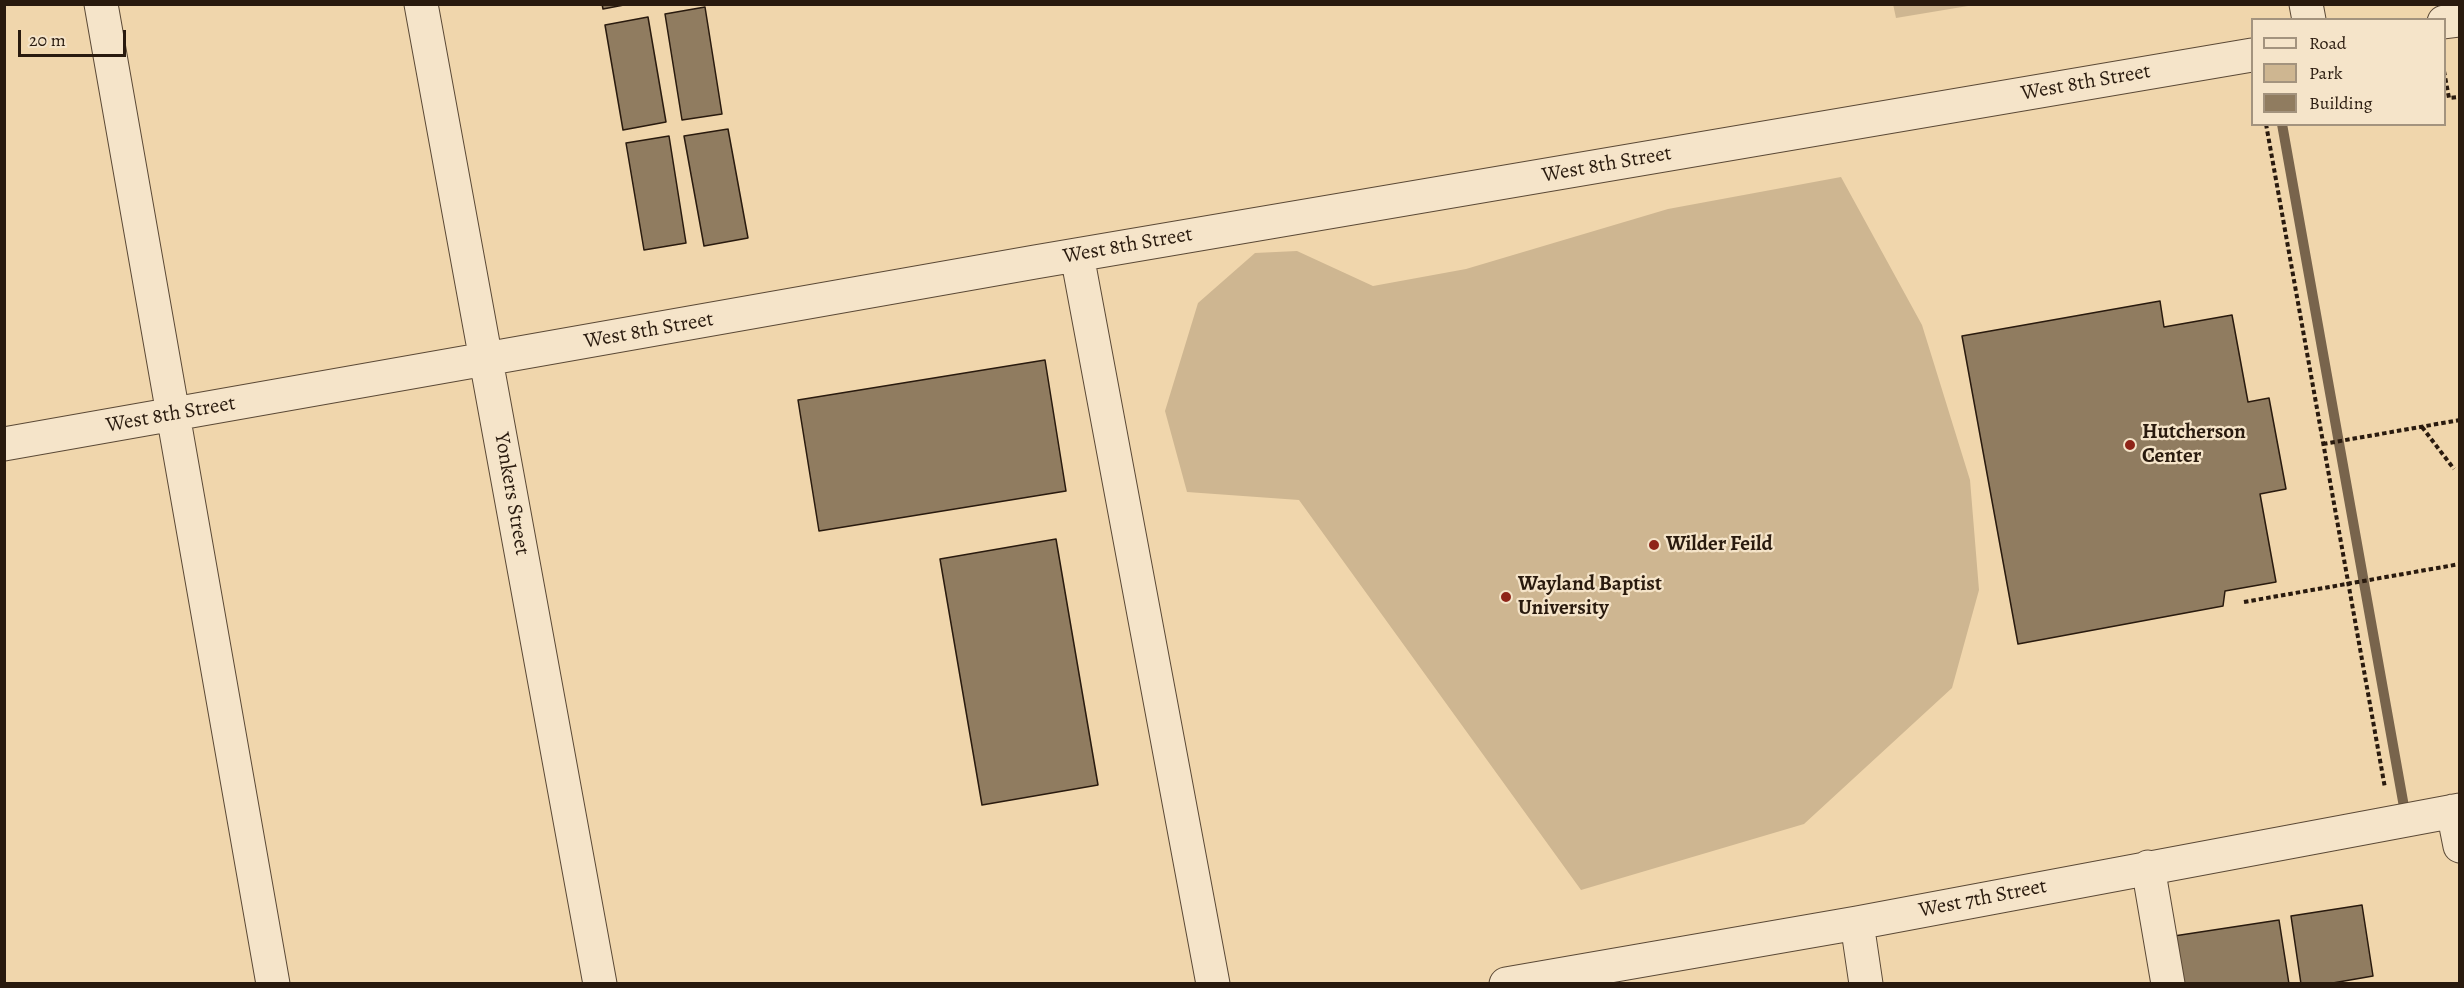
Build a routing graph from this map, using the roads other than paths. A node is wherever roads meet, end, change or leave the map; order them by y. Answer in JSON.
{"nodes":[{"id":1,"x":101,"y":4,"type":"edge"},
{"id":2,"x":421,"y":4,"type":"edge"},
{"id":3,"x":2251,"y":55,"type":"edge"},
{"id":4,"x":1077,"y":255,"type":"junction"},
{"id":5,"x":486,"y":360,"type":"junction"},
{"id":6,"x":173,"y":415,"type":"junction"},
{"id":7,"x":4,"y":444,"type":"edge"},
{"id":8,"x":2456,"y":811,"type":"edge"},
{"id":9,"x":2460,"y":846,"type":"edge"},
{"id":10,"x":2148,"y":867,"type":"junction"},
{"id":11,"x":1857,"y":923,"type":"junction"},
{"id":12,"x":1521,"y":982,"type":"edge"},
{"id":13,"x":273,"y":984,"type":"edge"},
{"id":14,"x":600,"y":984,"type":"edge"},
{"id":15,"x":1213,"y":984,"type":"edge"},
{"id":16,"x":1866,"y":984,"type":"edge"},
{"id":17,"x":2168,"y":984,"type":"edge"}],
"edges":[{"from":1,"to":6,"type":"street"},
{"from":2,"to":5,"type":"street","name":"Yonkers Street"},
{"from":3,"to":4,"type":"street","name":"West 8th Street"},
{"from":4,"to":5,"type":"street","name":"West 8th Street"},
{"from":4,"to":15,"type":"street"},
{"from":5,"to":6,"type":"street","name":"West 8th Street"},
{"from":5,"to":14,"type":"street","name":"Yonkers Street"},
{"from":6,"to":7,"type":"street","name":"West 8th Street"},
{"from":6,"to":13,"type":"street"},
{"from":8,"to":9,"type":"street"},
{"from":8,"to":10,"type":"street","name":"West 7th Street"},
{"from":10,"to":11,"type":"street","name":"West 7th Street"},
{"from":10,"to":17,"type":"street"},
{"from":11,"to":12,"type":"street","name":"West 7th Street"},
{"from":11,"to":16,"type":"street"}]}
